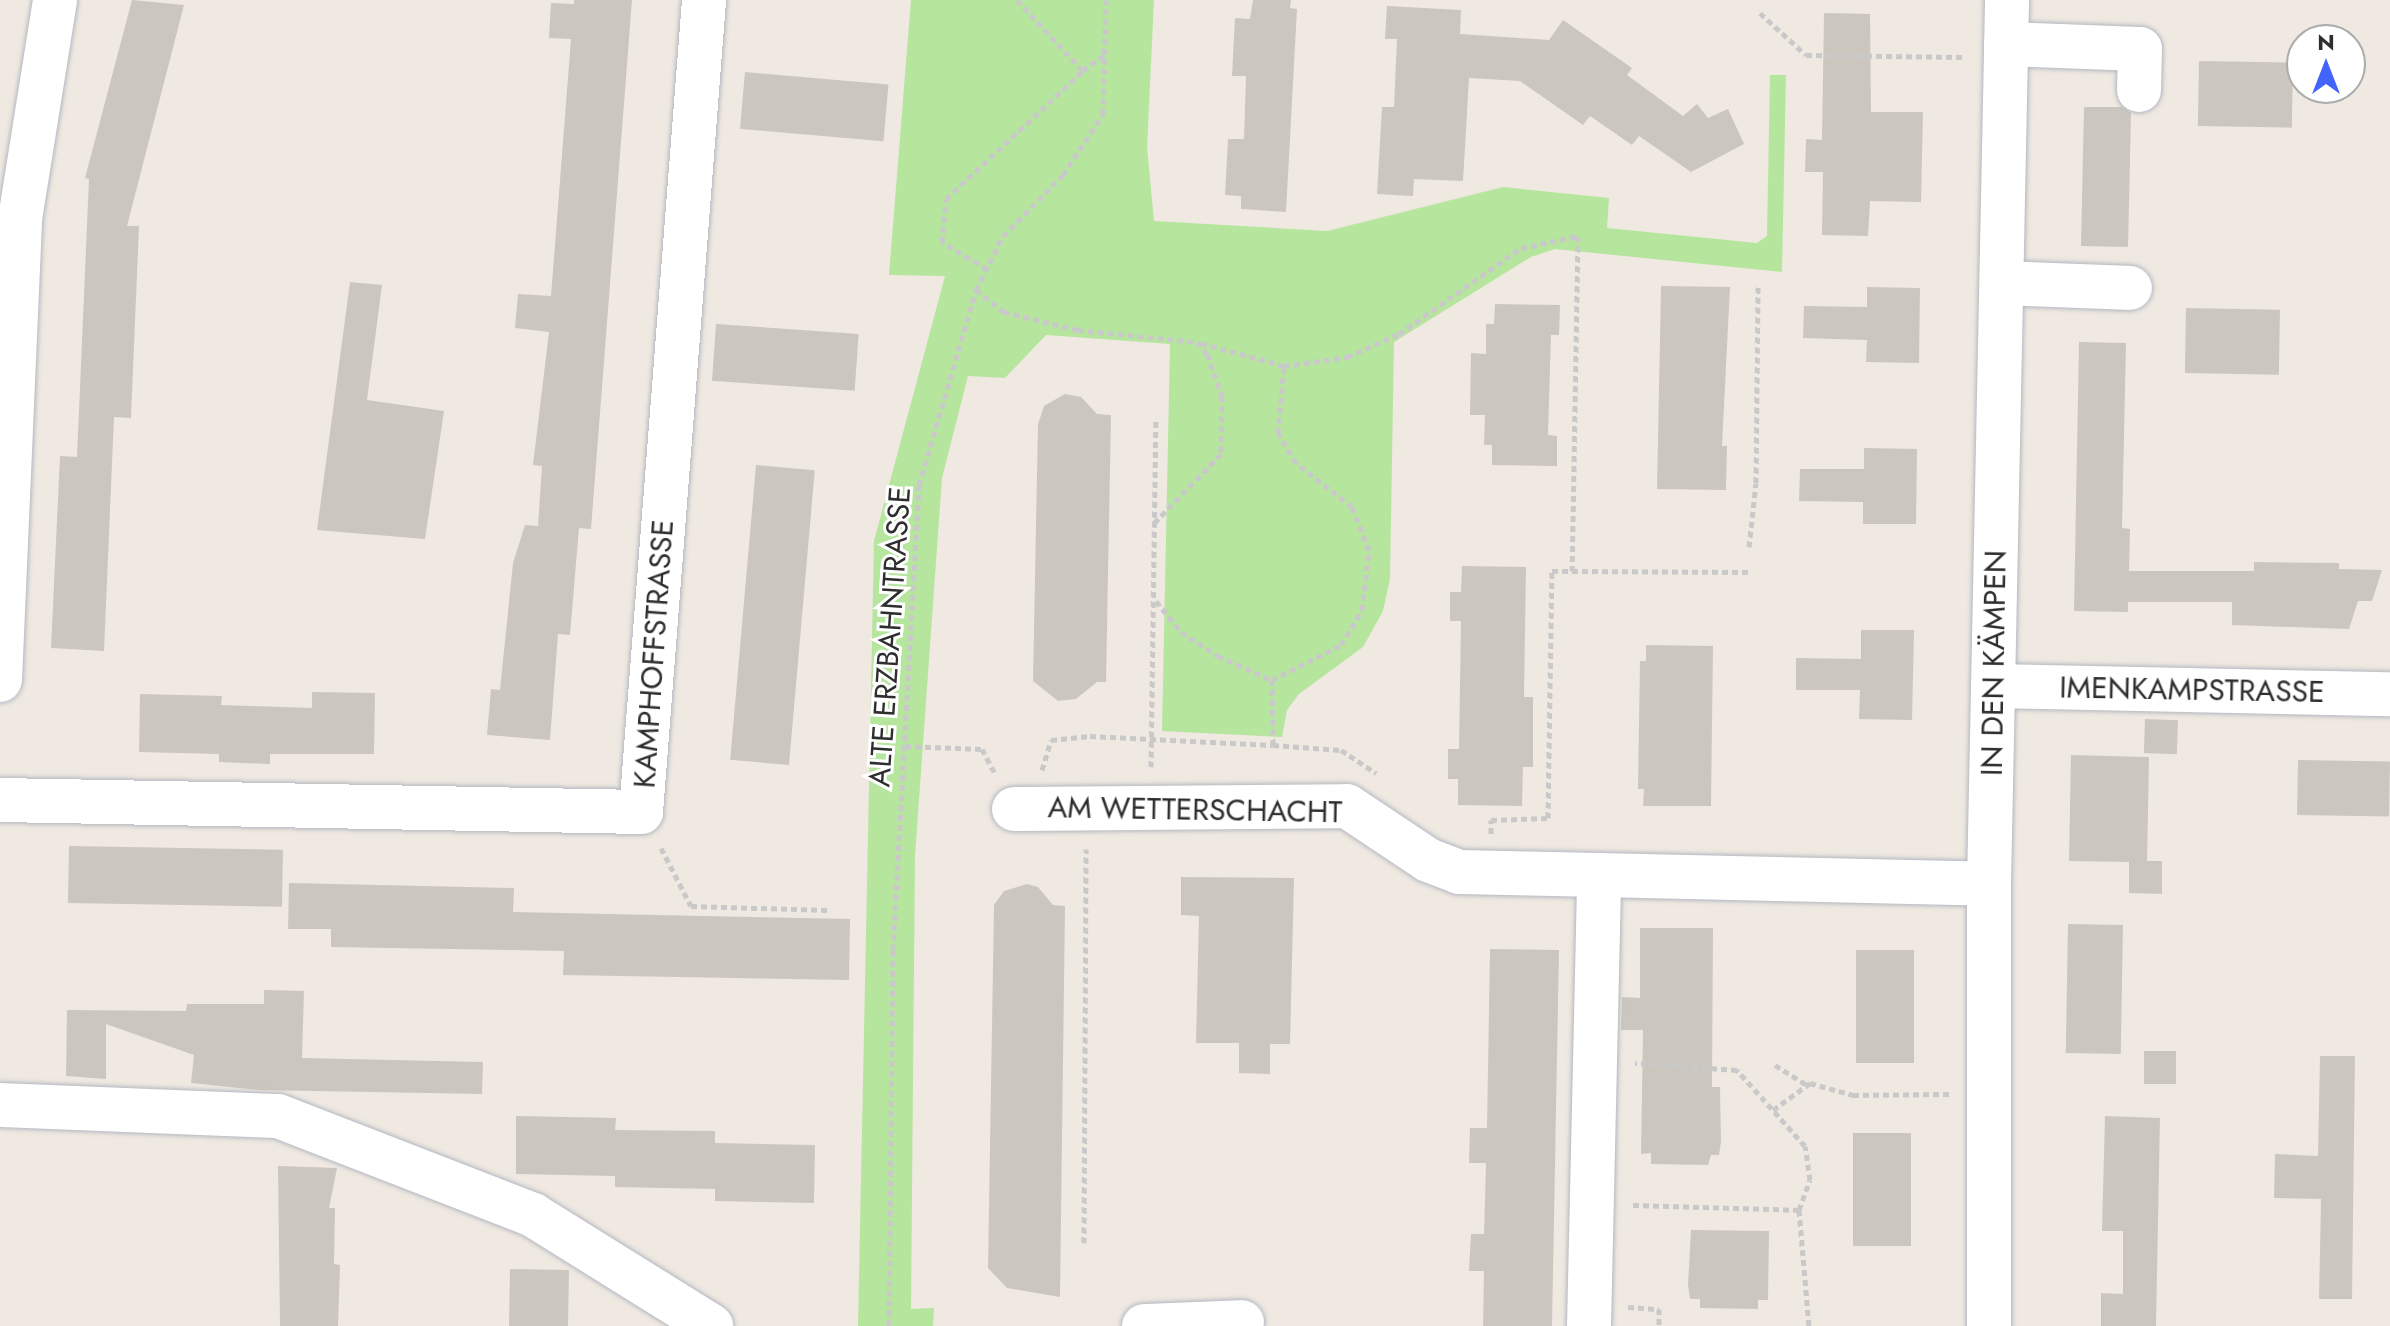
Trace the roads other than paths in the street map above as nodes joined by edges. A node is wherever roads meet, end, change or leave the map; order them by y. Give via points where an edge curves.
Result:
1 (55, 0) edge
2 (704, 0) edge
3 (2007, 0) edge
4 (2006, 50) junction
5 (2139, 90) dead end
6 (2002, 283) junction
7 (2130, 288) dead end
8 (0, 680) edge
9 (1993, 686) junction
10 (2390, 694) edge
11 (0, 800) edge
12 (1014, 809) road end
13 (1599, 875) junction
14 (1989, 884) junction
15 (0, 1105) edge
16 (1242, 1322) dead end
17 (711, 1326) edge
18 (1144, 1326) edge
19 (1589, 1326) edge
20 (1989, 1326) edge

1 - 8 street via 20,219
2 - 11 street, KAMPHOFFSTRASSE via 641,812
3 - 4 street, IN DEN KÄMPEN
4 - 5 street via 2140,49
4 - 6 street, IN DEN KÄMPEN
6 - 7 street
6 - 9 street, IN DEN KÄMPEN
9 - 10 street, IMENKAMPSTRASSE
9 - 14 street, IN DEN KÄMPEN
12 - 13 street, AM WETTERSCHACHT via 1087,804 1347,806 1428,860 1459,872
13 - 14 street, AM WETTERSCHACHT
13 - 19 street
14 - 20 street, IN DEN KÄMPEN
15 - 17 street via 278,1116 533,1215
16 - 18 street

